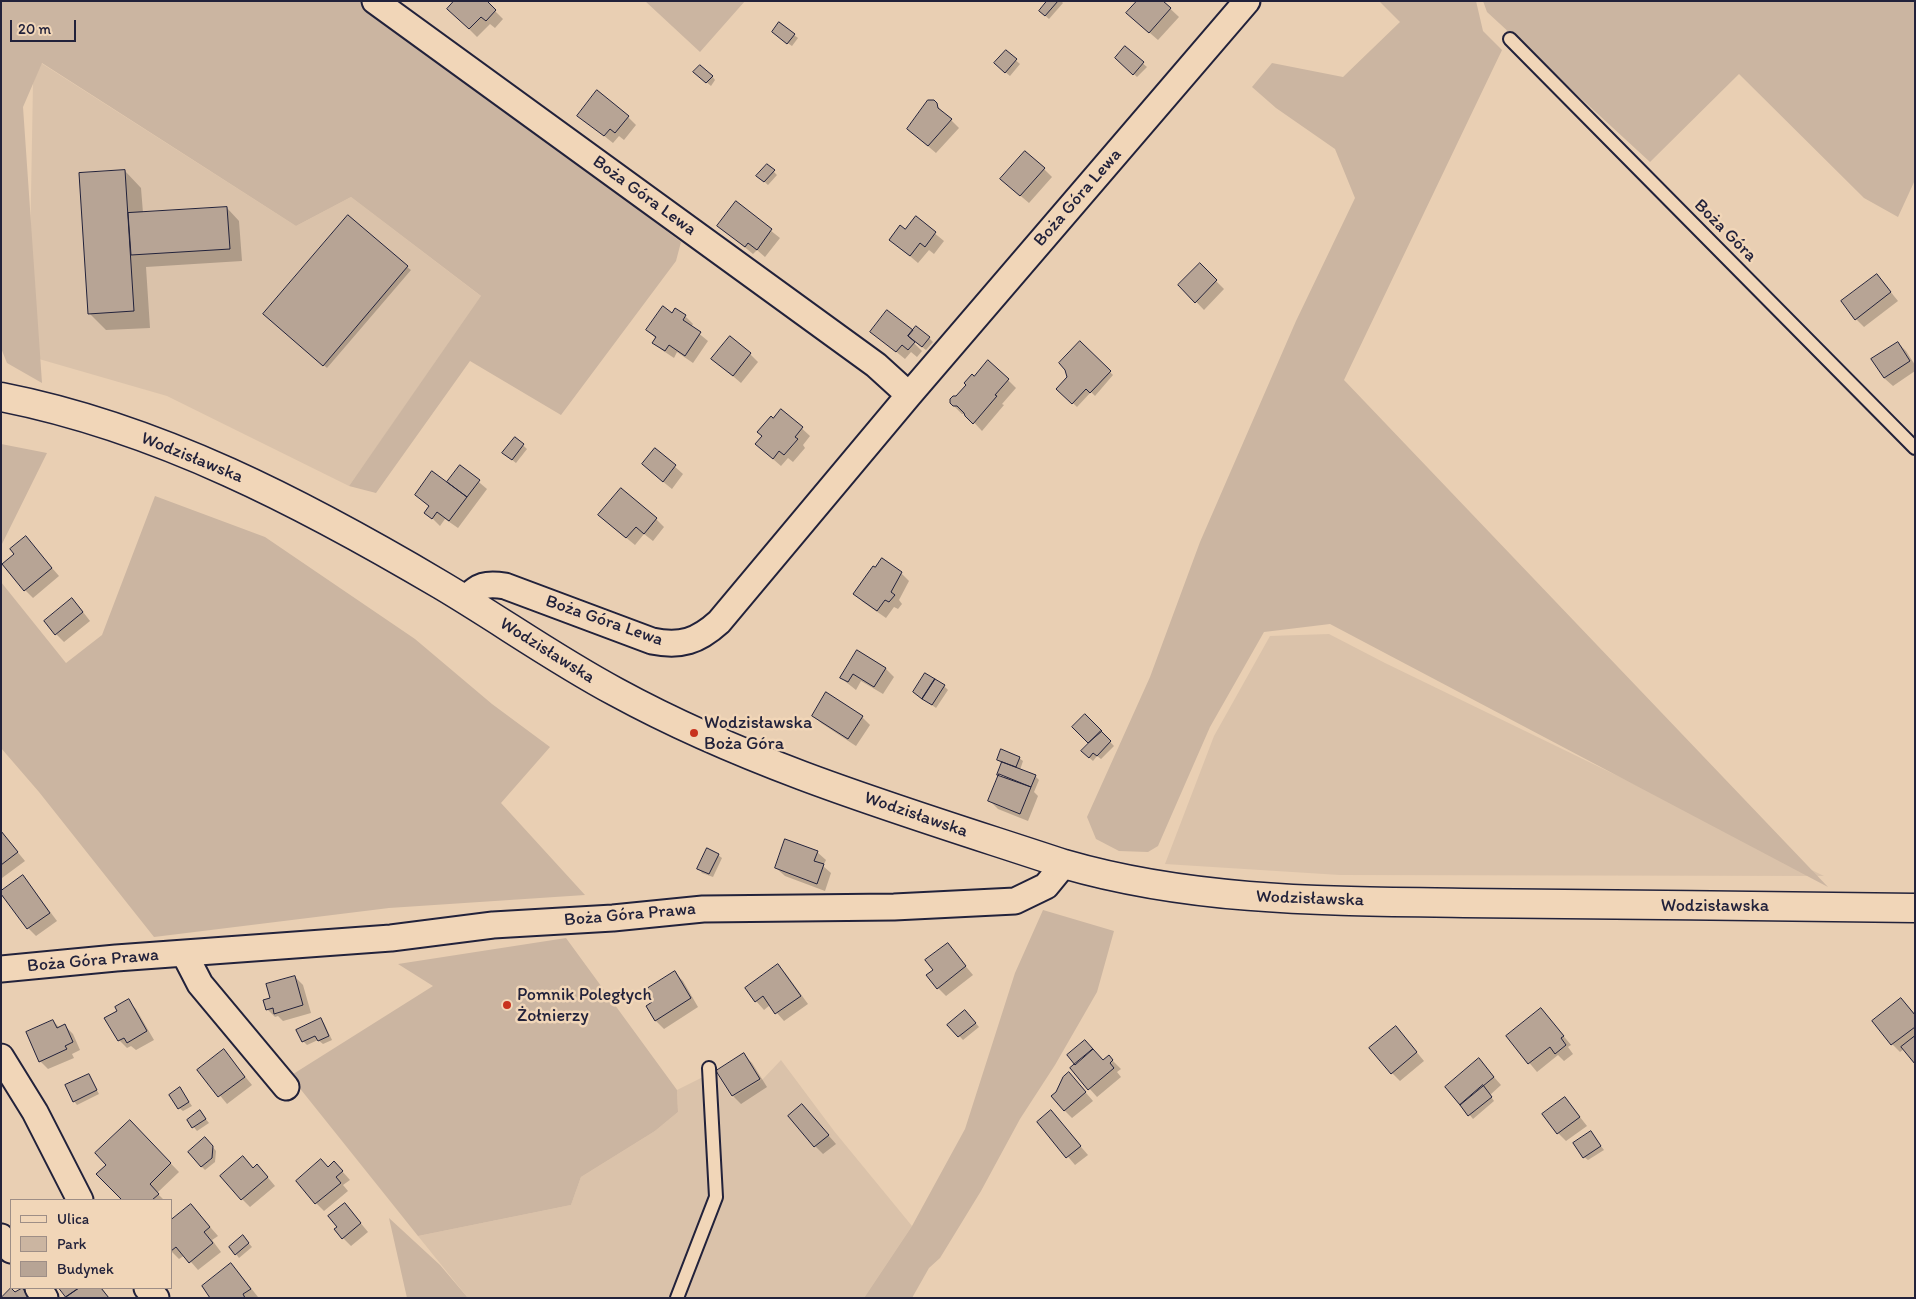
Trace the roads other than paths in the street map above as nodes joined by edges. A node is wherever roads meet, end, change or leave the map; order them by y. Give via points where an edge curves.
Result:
1 (375, 1) edge
2 (1247, 1) edge
3 (1510, 39) dead end
4 (909, 395) junction
5 (1, 397) edge
6 (1915, 448) edge
7 (465, 599) junction
8 (1064, 864) junction
9 (1915, 908) edge
10 (184, 953) junction
11 (1, 969) edge
12 (1, 1057) edge
13 (709, 1068) dead end
14 (286, 1087) dead end
15 (79, 1199) edge
16 (1, 1236) edge
17 (10, 1249) edge
18 (677, 1298) edge

1 - 4 street, Boża Góra Lewa via 876,365
2 - 4 street, Boża Góra Lewa
3 - 6 lane, Boża Góra
4 - 7 street, Boża Góra Lewa via 719,622 707,633 688,642 668,644 652,641 505,586 490,584 479,587
5 - 7 main road, Wodzisławska via 138,436 256,484
7 - 8 main road, Wodzisławska via 615,692 694,732 786,770
8 - 9 main road, Wodzisławska via 1098,874 1189,891 1260,898
8 - 10 street, Boża Góra Prawa via 1046,886 1014,901 894,907 703,909 492,925 391,938
10 - 11 street, Boża Góra Prawa
10 - 14 street, Boża Góra Prawa via 200,984
12 - 15 street via 35,1112
13 - 18 lane via 716,1197
16 - 17 street

